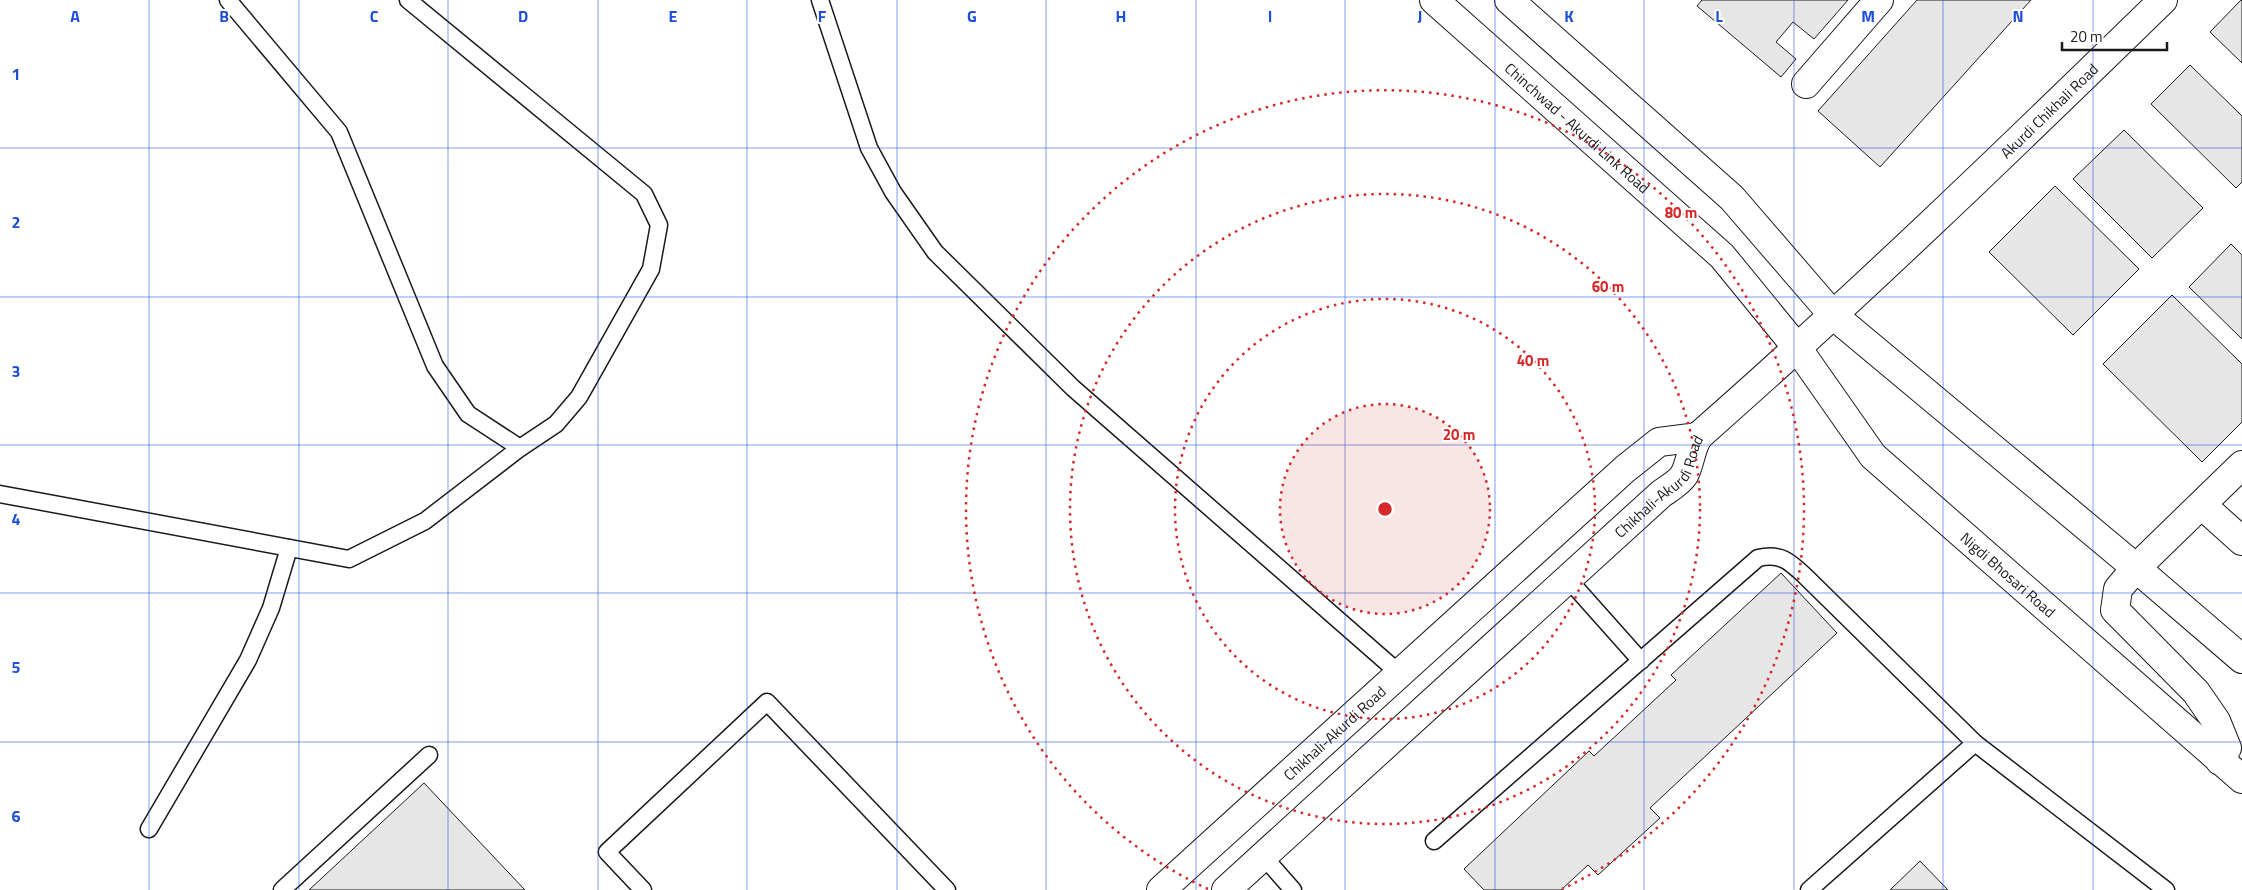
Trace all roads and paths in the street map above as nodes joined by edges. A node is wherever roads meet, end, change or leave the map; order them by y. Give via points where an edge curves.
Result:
1 (228, 0) edge
2 (408, 0) edge
3 (820, 0) edge
4 (1434, 0) edge
5 (1510, 0) edge
6 (1879, 0) edge
7 (2163, 0) edge
8 (1806, 84) dead end
9 (1833, 314) junction
10 (1798, 349) junction
11 (1698, 437) junction
12 (520, 448) junction
13 (2242, 465) edge
14 (0, 494) edge
15 (2202, 505) junction
16 (2242, 541) edge
17 (289, 548) junction
18 (2136, 568) junction
19 (1568, 579) junction
20 (2242, 659) edge
21 (1641, 661) junction
22 (1399, 673) junction
23 (1975, 743) junction
24 (429, 755) dead end
25 (2220, 761) junction
26 (2242, 779) edge
27 (149, 829) dead end
28 (1434, 841) dead end
29 (1263, 856) junction
30 (282, 890) edge
31 (643, 890) edge
32 (946, 890) edge
33 (1161, 890) edge
34 (1226, 890) edge
35 (1293, 890) edge
36 (1809, 890) edge
37 (2166, 890) edge

1 - 12 lane via 339,132 435,366 468,414
2 - 12 lane via 644,194 659,225 651,269 579,397 556,424
3 - 22 lane via 869,148 892,192 935,252 1073,388
4 - 10 main road, Chinchwad - Akurdi Link Road via 1722,256
5 - 9 main road via 1732,198
6 - 8 main road
7 - 9 main road, Akurdi Chikhali Road via 1935,222
9 - 10 main road, Akurdi Chikhali Road
9 - 18 main road
10 - 11 main road, Akurdi Chikhali Road
10 - 25 main road, Nigdi Bhosari Road via 1873,456
11 - 19 main road, Chikhali-Akurdi Road via 1683,476
11 - 22 main road, Chikhali-Akurdi Road via 1659,442
12 - 17 lane via 425,521 349,559
13 - 15 main road
14 - 17 lane
15 - 16 main road
15 - 18 main road
17 - 27 lane via 271,608 248,660
18 - 20 main road
18 - 25 main road via 2118,589 2115,610 2163,656 2201,699 2216,721 2228,748
19 - 21 lane
19 - 29 main road, Chikhali-Akurdi Road
21 - 23 lane via 1758,558 1772,555 1790,562
21 - 28 lane
22 - 33 main road, Chikhali-Akurdi Road
23 - 36 lane
23 - 37 lane
24 - 30 lane
25 - 26 main road, Nigdi Bhosari Road
29 - 34 main road, Chikhali-Akurdi Road
29 - 35 lane
31 - 32 lane via 607,852 767,702

